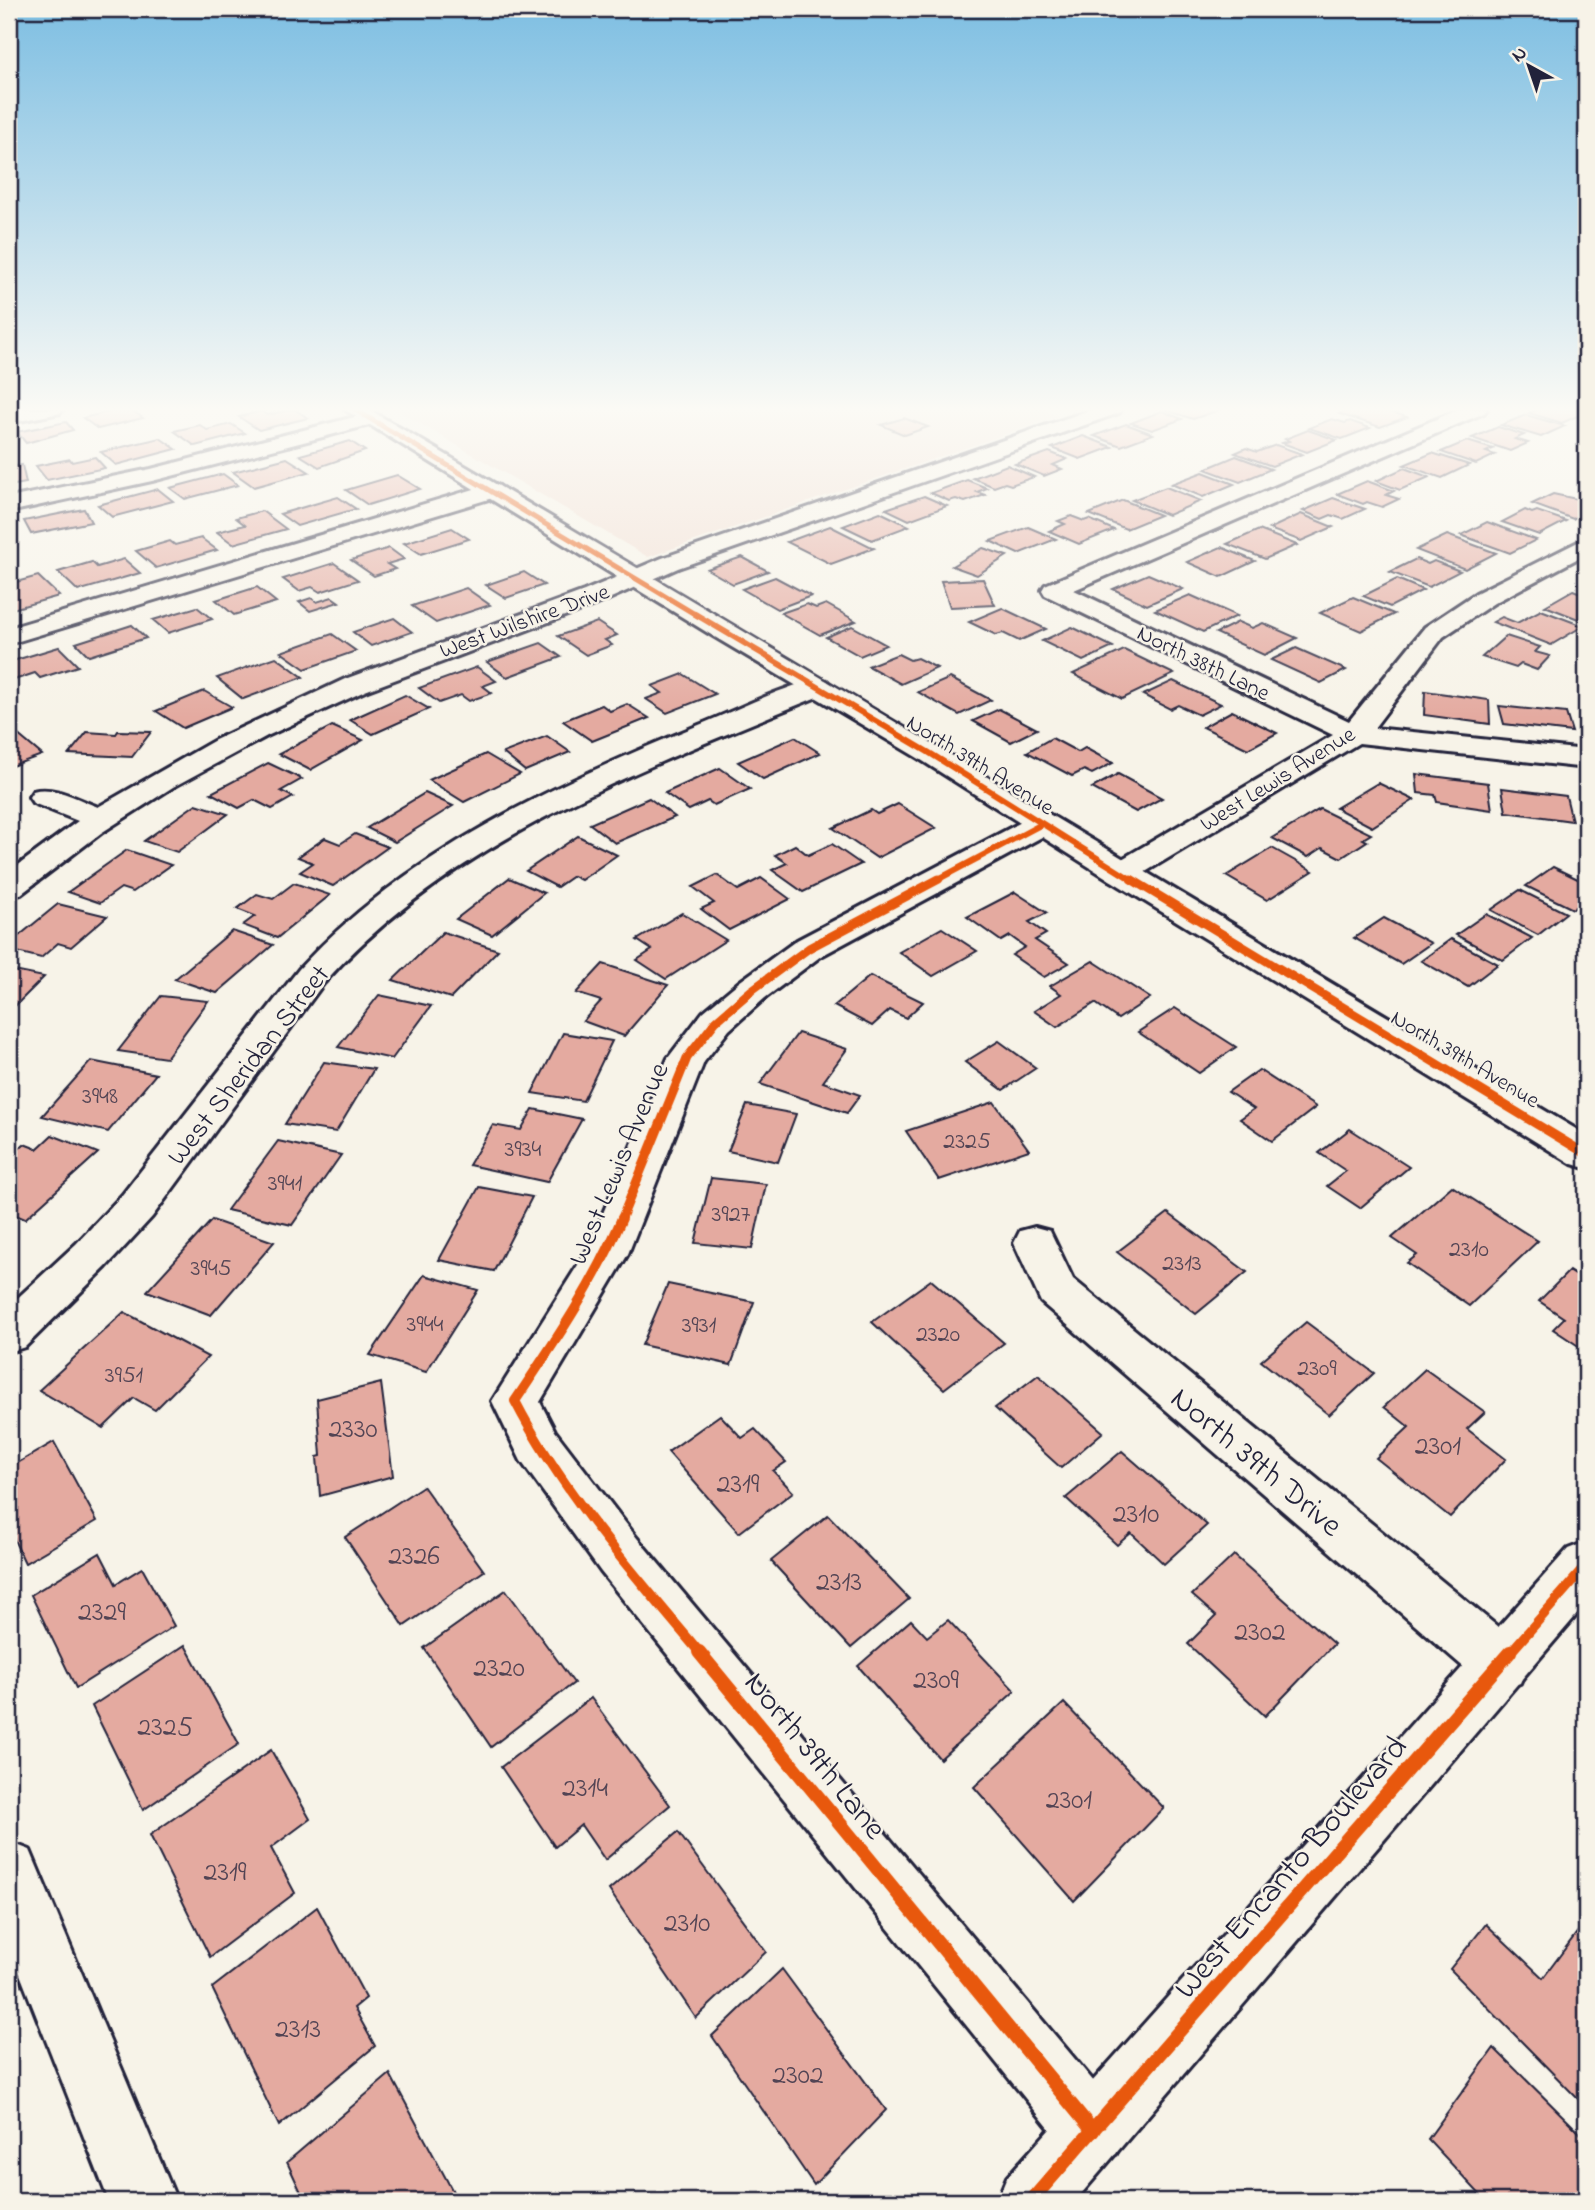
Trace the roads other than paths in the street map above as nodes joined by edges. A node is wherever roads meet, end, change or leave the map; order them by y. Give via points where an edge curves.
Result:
1 (421, 512) edge
2 (526, 512) edge
3 (817, 512) edge
4 (1236, 512) edge
5 (1586, 545) edge
6 (636, 579) junction
7 (9, 636) edge
8 (817, 687) junction
9 (1354, 734) junction
10 (1586, 760) edge
11 (44, 797) dead end
12 (101, 819) junction
13 (1042, 824) junction
14 (1121, 873) junction
15 (9, 887) edge
16 (1586, 1154) edge
17 (1035, 1242) dead end
18 (9, 1334) edge
19 (514, 1401) joint
20 (1586, 1566) edge
21 (1501, 1664) junction
22 (9, 1871) edge
23 (1093, 2131) junction
24 (143, 2201) edge
25 (1031, 2201) edge

1 - 7 street
2 - 6 street, North 39th Avenue
3 - 6 street, West Wilshire Drive
4 - 9 street, North 38th Lane via 1054,590
5 - 9 street, West Lewis Avenue via 1485,598 1434,632
6 - 8 street, North 39th Avenue
6 - 12 street, West Wilshire Drive via 352,687 233,741
8 - 13 street, North 39th Avenue
8 - 18 street, West Sheridan Street via 576,789 423,878 336,950 291,999 136,1207
9 - 10 street, North 38th Lane
9 - 14 street, West Lewis Avenue
11 - 12 street
12 - 15 street, West Wilshire Drive
13 - 14 street, North 39th Avenue
13 - 19 street, West Lewis Avenue via 809,947 716,1021 687,1058 607,1254
14 - 16 street, North 39th Avenue
17 - 21 street, North 39th Drive via 1056,1290
19 - 23 street, North 39th Lane via 537,1446 620,1555
20 - 21 street, West Encanto Boulevard
21 - 23 street, West Encanto Boulevard
22 - 24 street
23 - 25 street, West Encanto Boulevard

